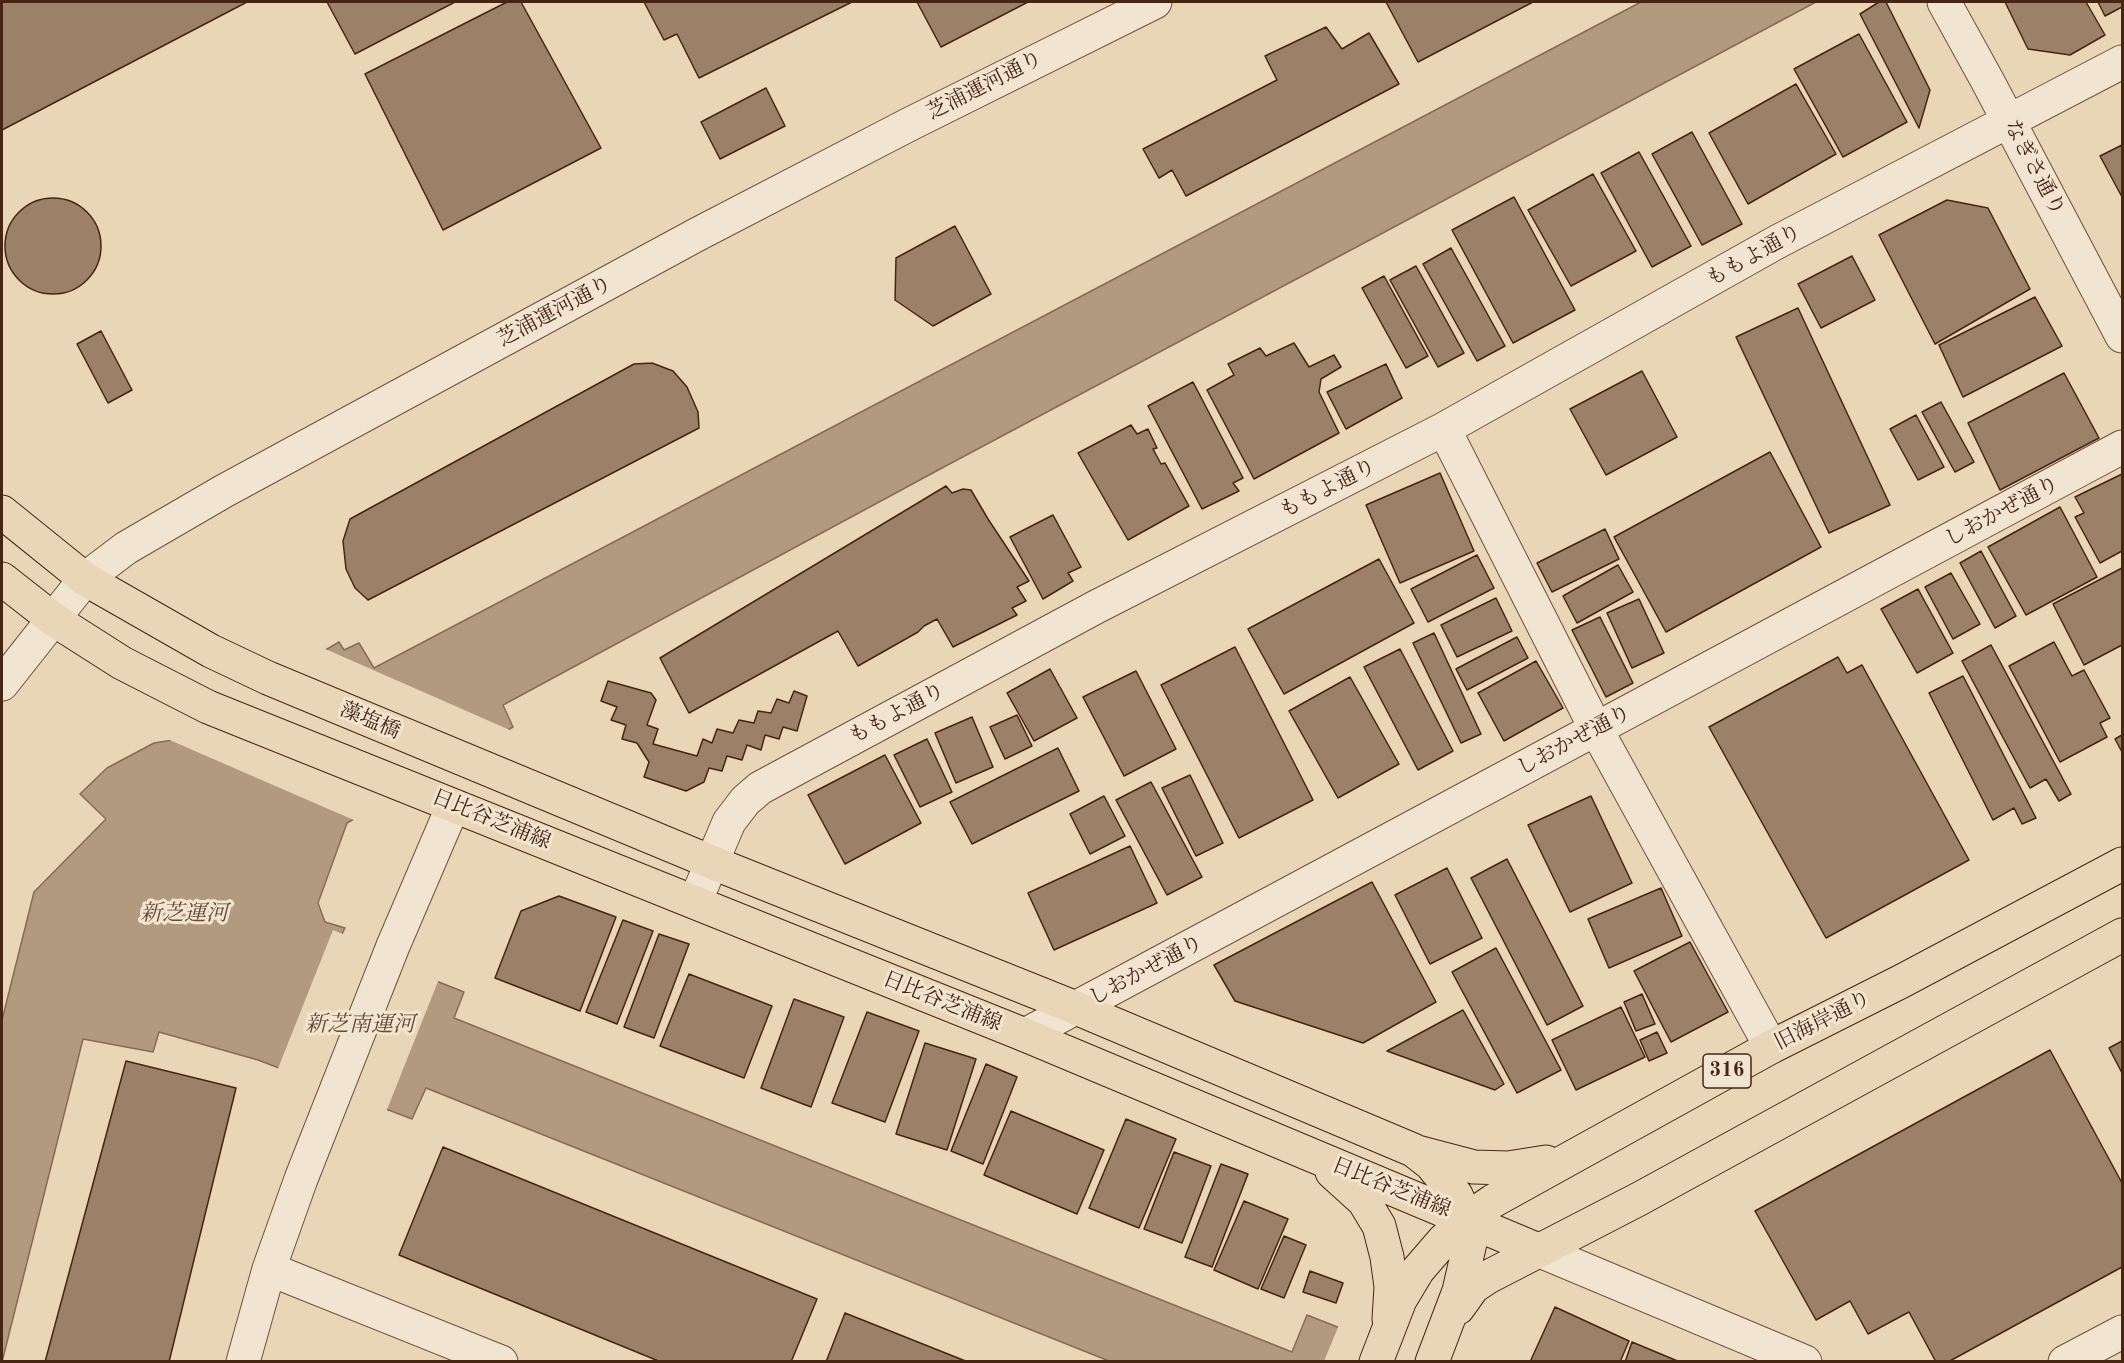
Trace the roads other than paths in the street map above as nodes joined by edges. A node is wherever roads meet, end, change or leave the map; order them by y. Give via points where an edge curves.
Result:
1 (1155, 2) edge
2 (1944, 2) edge
3 (2122, 62) edge
4 (2009, 120) junction
5 (2122, 336) edge
6 (1444, 429) junction
7 (2122, 447) edge
8 (2, 512) edge
9 (2, 579) edge
10 (85, 579) junction
11 (53, 619) junction
12 (2, 684) edge
13 (1596, 729) junction
14 (473, 765) joint
15 (453, 806) junction
16 (711, 862) junction
17 (2122, 864) edge
18 (695, 902) junction
19 (2122, 935) edge
20 (1076, 1008) junction
21 (1025, 1035) junction
22 (1771, 1047) junction
23 (1413, 1150) junction
24 (1300, 1151) junction
25 (1570, 1158) junction
26 (1467, 1219) junction
27 (1538, 1250) junction
28 (269, 1269) junction
29 (2122, 1332) edge
30 (1381, 1350) edge
31 (1433, 1360) edge
32 (243, 1362) edge
33 (501, 1362) edge
34 (1805, 1362) edge
35 (2065, 1362) edge

1 - 10 street, 芝浦運河通り via 910,124 624,274 224,491 126,548
2 - 4 street, なぎさ通り
3 - 4 street, ももよ通り
4 - 5 street, なぎさ通り
4 - 6 street, ももよ通り via 1777,242
6 - 13 street
6 - 16 street, ももよ通り via 1096,607 760,788 729,822
7 - 13 street, しおかぜ通り
8 - 10 main road
9 - 11 main road
10 - 11 street, 芝浦運河通り
10 - 14 main road, 藻塩橋 via 159,623 267,678
11 - 12 street, 芝浦運河通り
11 - 15 main road, 日比谷芝浦線 via 122,663 208,707
13 - 20 street, しおかぜ通り
13 - 22 street
14 - 16 main road, 日比谷芝浦線
15 - 18 main road, 日比谷芝浦線
15 - 28 street via 330,1103
16 - 18 street, ももよ通り
16 - 20 main road, 日比谷芝浦線
17 - 22 main road, 旧海岸通り / 316
18 - 21 main road, 日比谷芝浦線
19 - 27 main road
20 - 21 street, しおかぜ通り
20 - 23 main road, 日比谷芝浦線
21 - 24 main road, 日比谷芝浦線
22 - 25 main road, 旧海岸通り / 316
23 - 25 main road via 1474,1167 1508,1168
23 - 26 main road, 日比谷芝浦線 via 1445,1180
24 - 26 main road, 日比谷芝浦線
24 - 30 main road via 1339,1176 1364,1201 1379,1226 1391,1287 1390,1313
25 - 26 main road, 旧海岸通り / 316 via 1518,1185
26 - 27 main road, 日比谷芝浦線
26 - 30 main road, 旧海岸通り / 316 via 1418,1270 1400,1300
26 - 31 main road, 日比谷芝浦線 via 1470,1243 1465,1271
27 - 31 main road via 1473,1287 1451,1319
27 - 34 street
28 - 32 street
28 - 33 street
29 - 35 street

